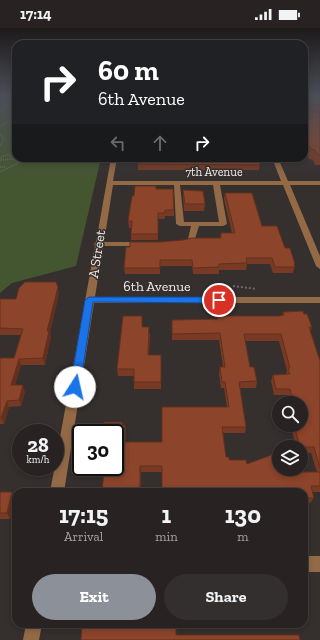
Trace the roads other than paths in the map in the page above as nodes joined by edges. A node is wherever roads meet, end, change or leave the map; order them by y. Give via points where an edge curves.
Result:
1 (113, 162) edge
2 (277, 162) edge
3 (109, 183) junction
4 (177, 183) junction
5 (216, 183) junction
6 (285, 183) junction
7 (320, 183) edge
8 (196, 224) junction
9 (175, 243) edge
10 (98, 244) junction
11 (154, 244) edge
12 (320, 266) edge
13 (89, 300) junction
14 (320, 300) edge
15 (58, 488) edge
16 (308, 564) edge
17 (320, 564) edge
18 (33, 628) edge
19 (31, 640) edge

1 - 3 street, A Street
2 - 6 street
3 - 4 street, 7th Avenue
3 - 10 street, A Street
4 - 5 street, 7th Avenue
4 - 8 street via 180,224
5 - 6 street, 7th Avenue
5 - 8 street via 223,224
6 - 7 street, 7th Avenue
6 - 12 street
8 - 9 street via 191,240
10 - 11 street
10 - 13 street, A Street
13 - 14 street, 6th Avenue
13 - 15 street, A Street
16 - 17 street
18 - 19 street

